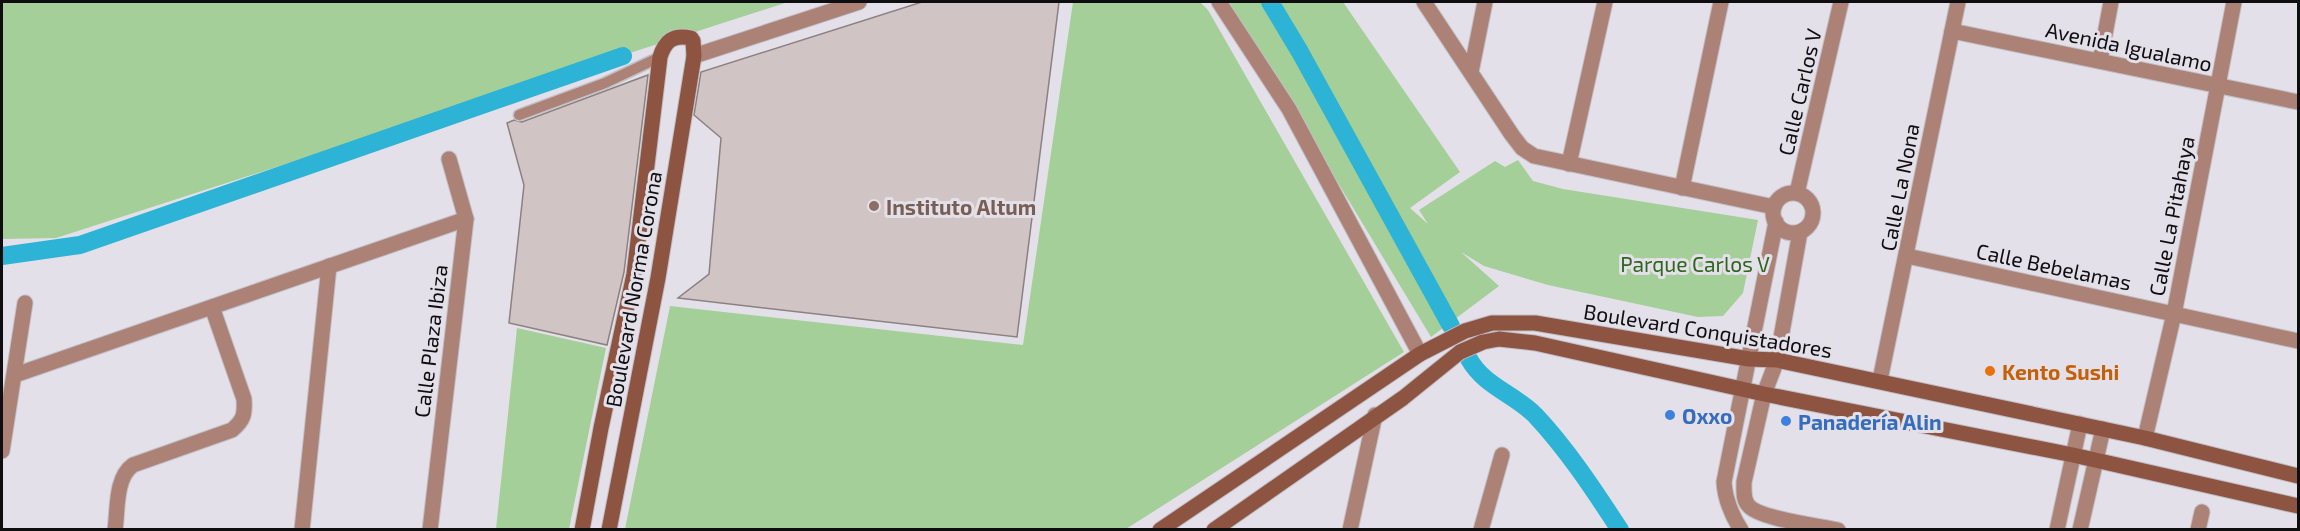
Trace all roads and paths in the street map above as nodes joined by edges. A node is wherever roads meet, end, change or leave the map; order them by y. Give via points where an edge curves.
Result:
1 (859, 2) edge
2 (1219, 2) edge
3 (1424, 2) edge
4 (1485, 2) edge
5 (1605, 2) edge
6 (1721, 2) edge
7 (1841, 2) edge
8 (1958, 2) edge
9 (2111, 2) edge
10 (2234, 2) edge
11 (1952, 31) junction
12 (694, 56) junction
13 (660, 57) junction
14 (2100, 61) junction
15 (1471, 72) junction
16 (2217, 85) junction
17 (2298, 102) edge
18 (519, 114) dead end
19 (448, 159) dead end
20 (1569, 165) junction
21 (1682, 188) junction
22 (1797, 193) junction
23 (1775, 214) junction
24 (466, 219) junction
25 (1800, 232) junction
26 (1907, 256) junction
27 (329, 266) junction
28 (634, 274) junction
29 (658, 278) junction
30 (25, 303) dead end
31 (212, 307) junction
32 (2174, 314) junction
33 (2298, 340) edge
34 (1420, 354) junction
35 (1749, 359) junction
36 (1777, 360) junction
37 (15, 375) junction
38 (1880, 380) junction
39 (1742, 389) junction
40 (1764, 394) junction
41 (1375, 415) junction
42 (2080, 424) junction
43 (2103, 429) junction
44 (2145, 438) junction
45 (2, 450) edge
46 (1502, 455) dead end
47 (2073, 455) junction
48 (2097, 460) junction
49 (2298, 476) edge
50 (1748, 505) junction
51 (2298, 506) edge
52 (2202, 512) dead end
53 (1731, 514) junction
54 (115, 530) edge
55 (302, 530) edge
56 (430, 530) edge
57 (582, 530) edge
58 (609, 530) edge
59 (1160, 530) edge
60 (1214, 530) edge
61 (1350, 530) edge
62 (1481, 530) edge
63 (1741, 530) edge
64 (1838, 530) edge
65 (2057, 530) edge
66 (2080, 530) edge
67 (2198, 530) edge

1 - 12 street
2 - 34 street via 1289,109
3 - 15 street
4 - 15 street
5 - 20 street
6 - 21 street
7 - 22 street, Calle Carlos V
8 - 11 street, Calle La Nona
9 - 14 street
10 - 16 street, Calle La Pitahaya
11 - 14 street, Avenida Igualamo
11 - 26 street, Calle La Nona
12 - 13 street via 691,38 676,36 664,46
12 - 29 street, Boulevard Norma Corona
13 - 18 lane via 606,83
13 - 28 street, Boulevard Norma Corona
14 - 16 street, Avenida Igualamo
15 - 20 street via 1522,148 1534,156
16 - 17 street, Avenida Igualamo
16 - 32 street, Calle La Pitahaya
19 - 24 street, Calle Plaza Ibiza
20 - 21 street
21 - 23 street
22 - 23 street via 1783,195
22 - 25 street via 1808,199 1813,211 1810,223
23 - 25 street via 1785,231
23 - 35 street
24 - 27 street
24 - 56 street, Calle Plaza Ibiza
25 - 36 street
26 - 32 street, Calle Bebelamas
26 - 38 street, Calle La Nona
27 - 31 street
27 - 55 street
28 - 29 street
28 - 57 street, Boulevard Norma Corona
29 - 58 street, Boulevard Norma Corona
30 - 37 street
31 - 37 street
31 - 54 street via 244,399 245,414 232,430 126,470
32 - 33 street, Calle Bebelamas
32 - 44 street, Calle La Pitahaya
34 - 35 street, Boulevard Conquistadores via 1465,330 1492,323 1535,323
34 - 59 street, Boulevard Conquistadores
35 - 36 street, Boulevard Conquistadores
35 - 39 street
36 - 38 street, Boulevard Conquistadores
36 - 40 street
37 - 45 street
38 - 42 street, Boulevard Conquistadores
39 - 40 street, Boulevard Conquistadores
39 - 41 street, Boulevard Conquistadores via 1535,343 1499,339 1460,352 1403,398
39 - 53 street via 1724,482
40 - 47 street, Boulevard Conquistadores
40 - 50 street via 1744,482
41 - 60 street, Boulevard Conquistadores
41 - 61 street
42 - 43 street, Boulevard Conquistadores
42 - 47 street
43 - 44 street, Boulevard Conquistadores
43 - 48 street
44 - 49 street, Boulevard Conquistadores
46 - 62 street
47 - 48 street, Boulevard Conquistadores
47 - 65 street
48 - 51 street, Boulevard Conquistadores
48 - 66 street
50 - 53 street
50 - 64 street via 1759,514
52 - 67 street
53 - 63 street

